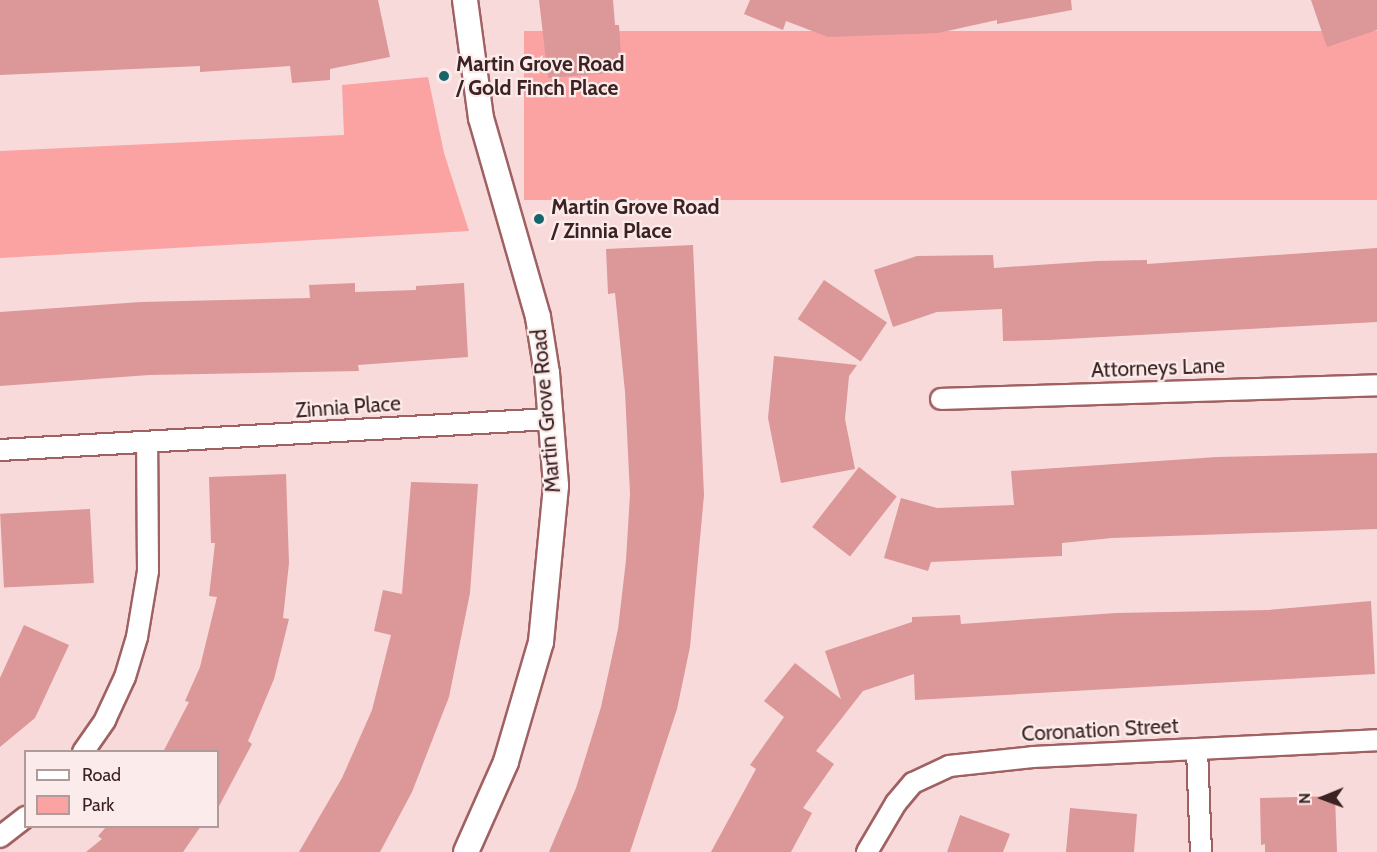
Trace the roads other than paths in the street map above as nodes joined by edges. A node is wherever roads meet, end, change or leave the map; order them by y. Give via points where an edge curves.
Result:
1 (465, 0) edge
2 (1377, 385) edge
3 (941, 399) dead end
4 (551, 419) junction
5 (147, 443) junction
6 (0, 450) edge
7 (1377, 740) edge
8 (1197, 749) junction
9 (84, 750) edge
10 (24, 819) edge
11 (0, 837) edge
12 (466, 852) edge
13 (867, 852) edge
14 (1201, 852) edge

1 - 4 street, Martin Grove Road via 481,118 538,317
2 - 3 street, Attorneys Lane
4 - 5 street, Zinnia Place
4 - 12 street, Martin Grove Road via 554,529 541,642 506,762
5 - 6 street, Zinnia Place
5 - 9 street via 148,572 137,638 105,720
7 - 8 street, Coronation Street
8 - 13 street, Coronation Street via 1033,757 949,766 913,783 896,803
8 - 14 street
10 - 11 street

